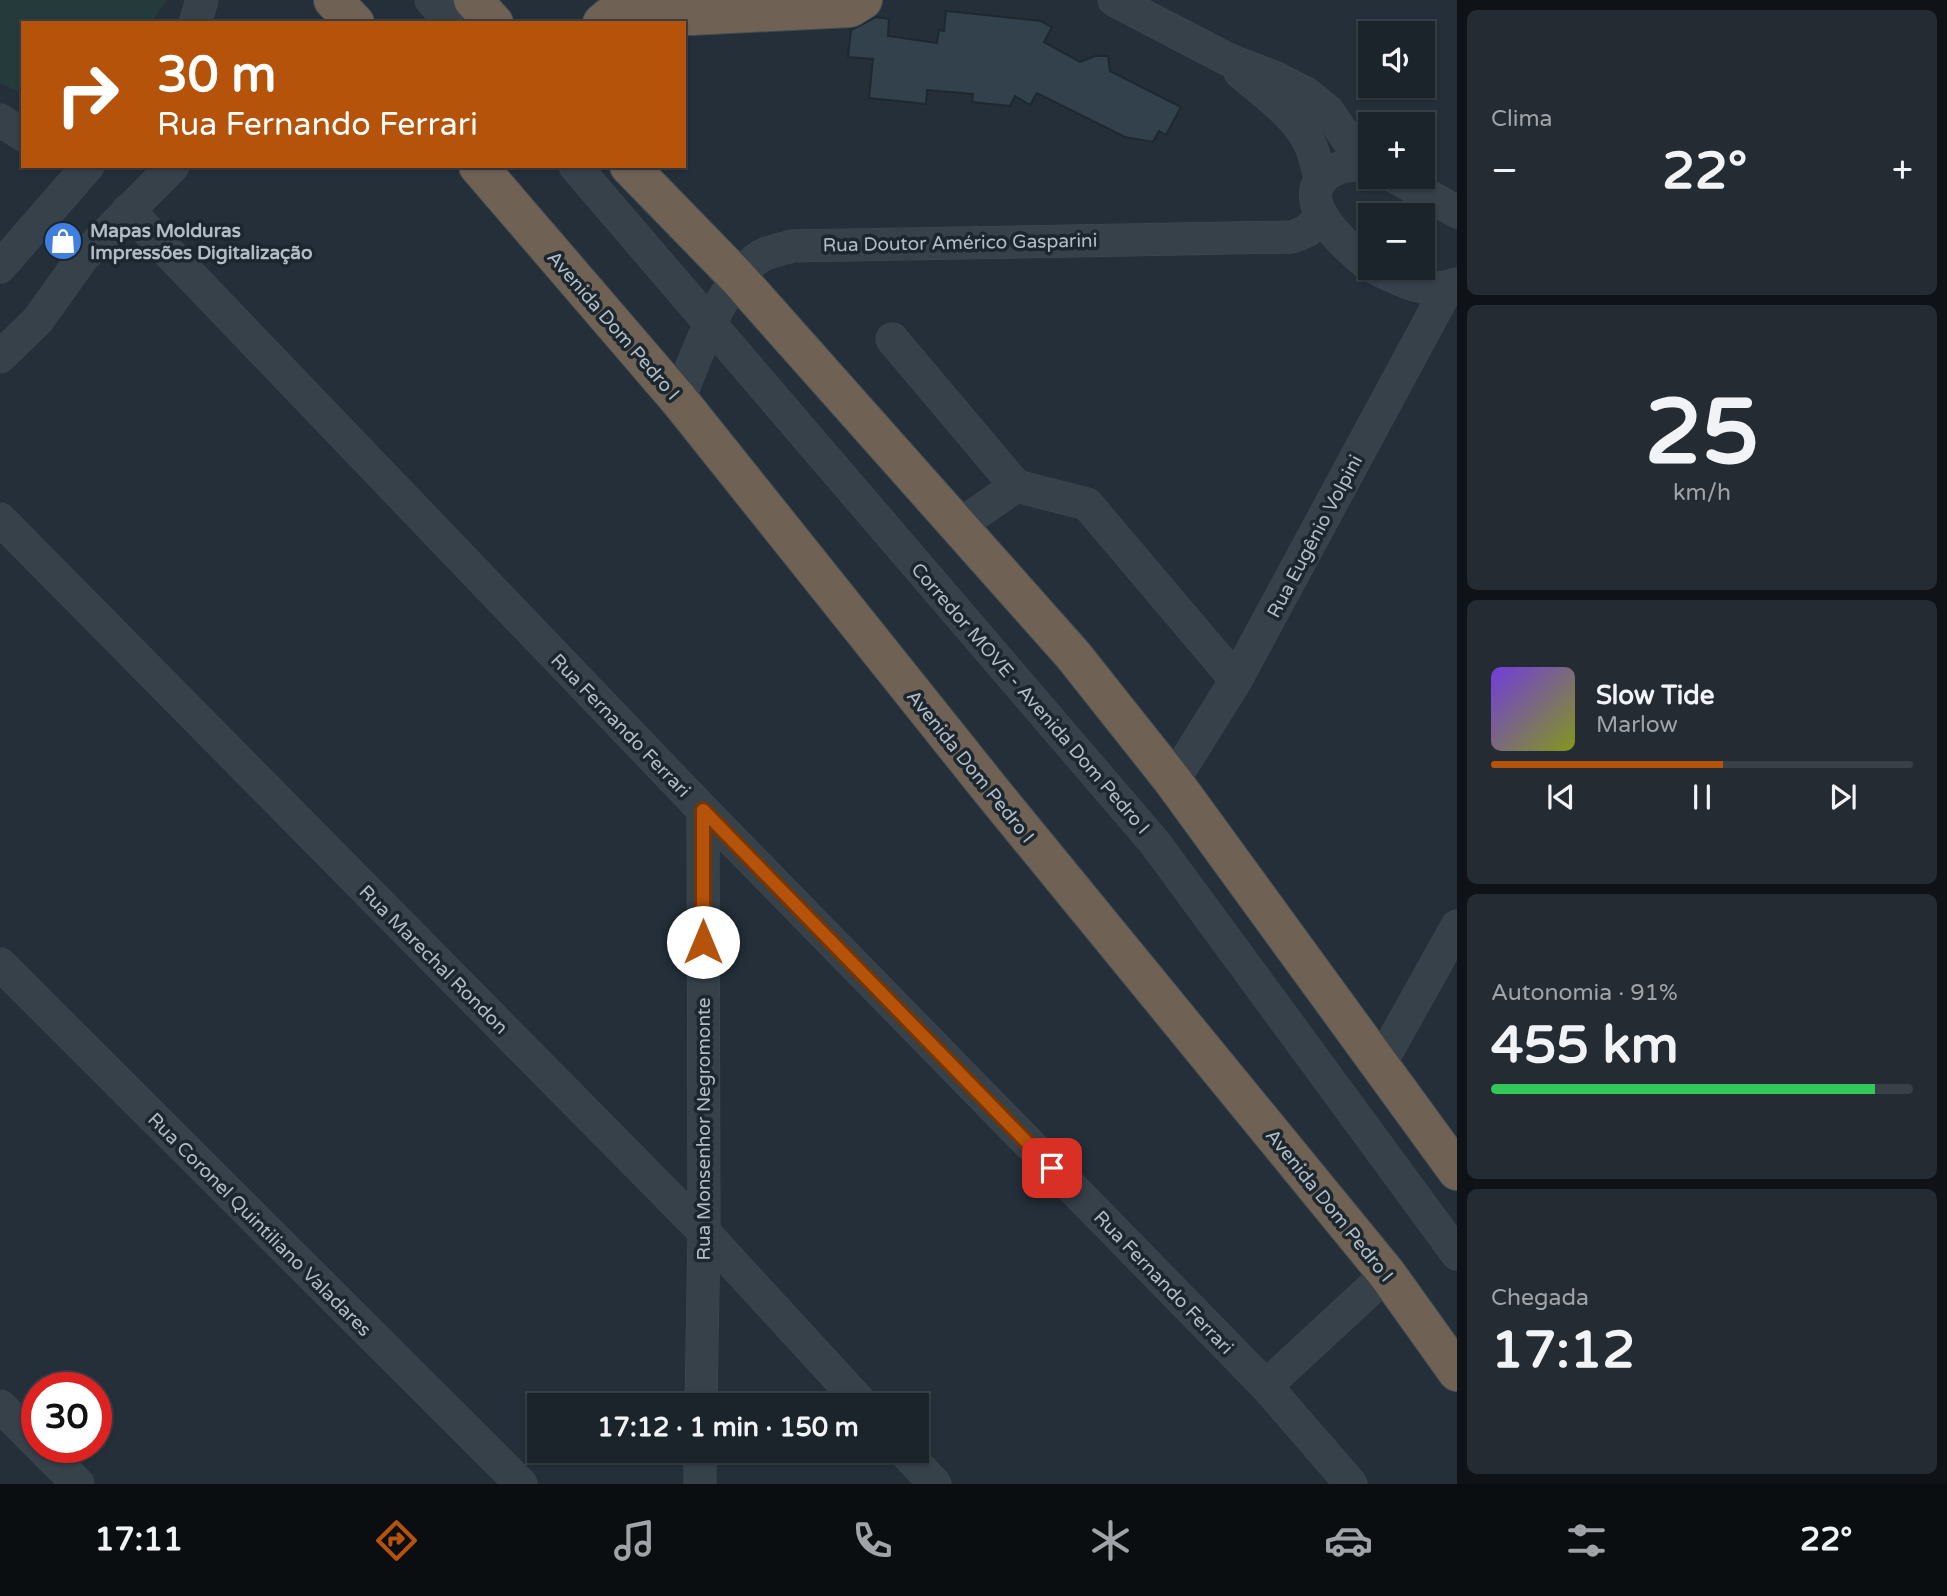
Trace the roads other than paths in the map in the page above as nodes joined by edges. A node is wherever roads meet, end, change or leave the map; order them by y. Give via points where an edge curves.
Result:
1 (202, 0) edge
2 (430, 0) edge
3 (473, 0) edge
4 (863, 0) edge
5 (1114, 0) edge
6 (196, 21) edge
7 (449, 21) edge
8 (492, 21) edge
9 (604, 21) edge
10 (1227, 59) junction
11 (0, 120) edge
12 (21, 134) edge
13 (1358, 153) edge
14 (1358, 166) edge
15 (171, 168) edge
16 (480, 168) edge
17 (577, 168) edge
18 (631, 168) edge
19 (81, 169) edge
20 (1321, 181) junction
21 (1416, 189) edge
22 (128, 210) junction
23 (1457, 212) edge
24 (1322, 216) junction
25 (1358, 254) edge
26 (0, 267) edge
27 (737, 277) junction
28 (1403, 280) edge
29 (1453, 286) edge
30 (711, 324) junction
31 (892, 339) dead end
32 (0, 357) edge
33 (679, 400) junction
34 (1016, 486) junction
35 (0, 519) edge
36 (957, 527) junction
37 (1236, 680) junction
38 (1173, 781) junction
39 (703, 810) junction
40 (1457, 926) edge
41 (0, 964) edge
42 (1379, 1066) junction
43 (1457, 1171) edge
44 (704, 1232) junction
45 (1457, 1254) edge
46 (1387, 1273) junction
47 (1457, 1372) edge
48 (1266, 1386) junction
49 (701, 1393) edge
50 (852, 1393) edge
51 (0, 1406) edge
52 (21, 1427) edge
53 (57, 1463) edge
54 (700, 1463) edge
55 (915, 1463) edge
56 (78, 1484) edge
57 (521, 1484) edge
58 (700, 1484) edge
59 (935, 1484) edge
60 (1351, 1484) edge

1 - 6 street
2 - 7 street
3 - 8 highway
4 - 9 highway via 850,8 691,16 637,12
5 - 10 street
10 - 13 street via 1307,94 1328,111
10 - 20 street via 1297,127 1311,147
11 - 12 street
14 - 20 street via 1332,171
15 - 22 street
16 - 33 highway, Avenida Dom Pedro I
17 - 30 street, Corredor MOVE - Avenida Dom Pedro I
18 - 27 highway
19 - 26 street
20 - 24 street via 1316,197
21 - 23 street
22 - 32 street via 83,257 38,320
22 - 39 street, Rua Fernando Ferrari
24 - 25 street via 1331,232
24 - 27 street, Rua Doutor Américo Gasparini via 1307,231 1292,237 792,246 762,256
27 - 30 street, Rua Doutor Américo Gasparini
27 - 36 highway
28 - 29 street via 1429,289
29 - 37 street, Rua Eugênio Volpini
30 - 33 street, Rua Doutor Américo Gasparini
30 - 45 street, Corredor MOVE - Avenida Dom Pedro I via 1155,843
31 - 34 street
33 - 46 highway, Avenida Dom Pedro I via 994,794
34 - 36 street
34 - 37 street via 1087,504
35 - 44 street, Rua Marechal Rondon
36 - 38 highway via 1073,655
37 - 38 street, Rua Eugênio Volpini
38 - 42 highway
39 - 44 street, Rua Monsenhor Negromonte
39 - 48 street, Rua Fernando Ferrari
40 - 42 street
41 - 57 street, Rua Coronel Quintiliano Valadares
42 - 43 highway
44 - 49 street, Rua Monsenhor Negromonte
44 - 50 street, Rua Marechal Rondon
46 - 47 highway, Avenida Dom Pedro I
46 - 48 street
48 - 60 street, Rua Fernando Ferrari
51 - 52 street
53 - 56 street
54 - 58 street
55 - 59 street

